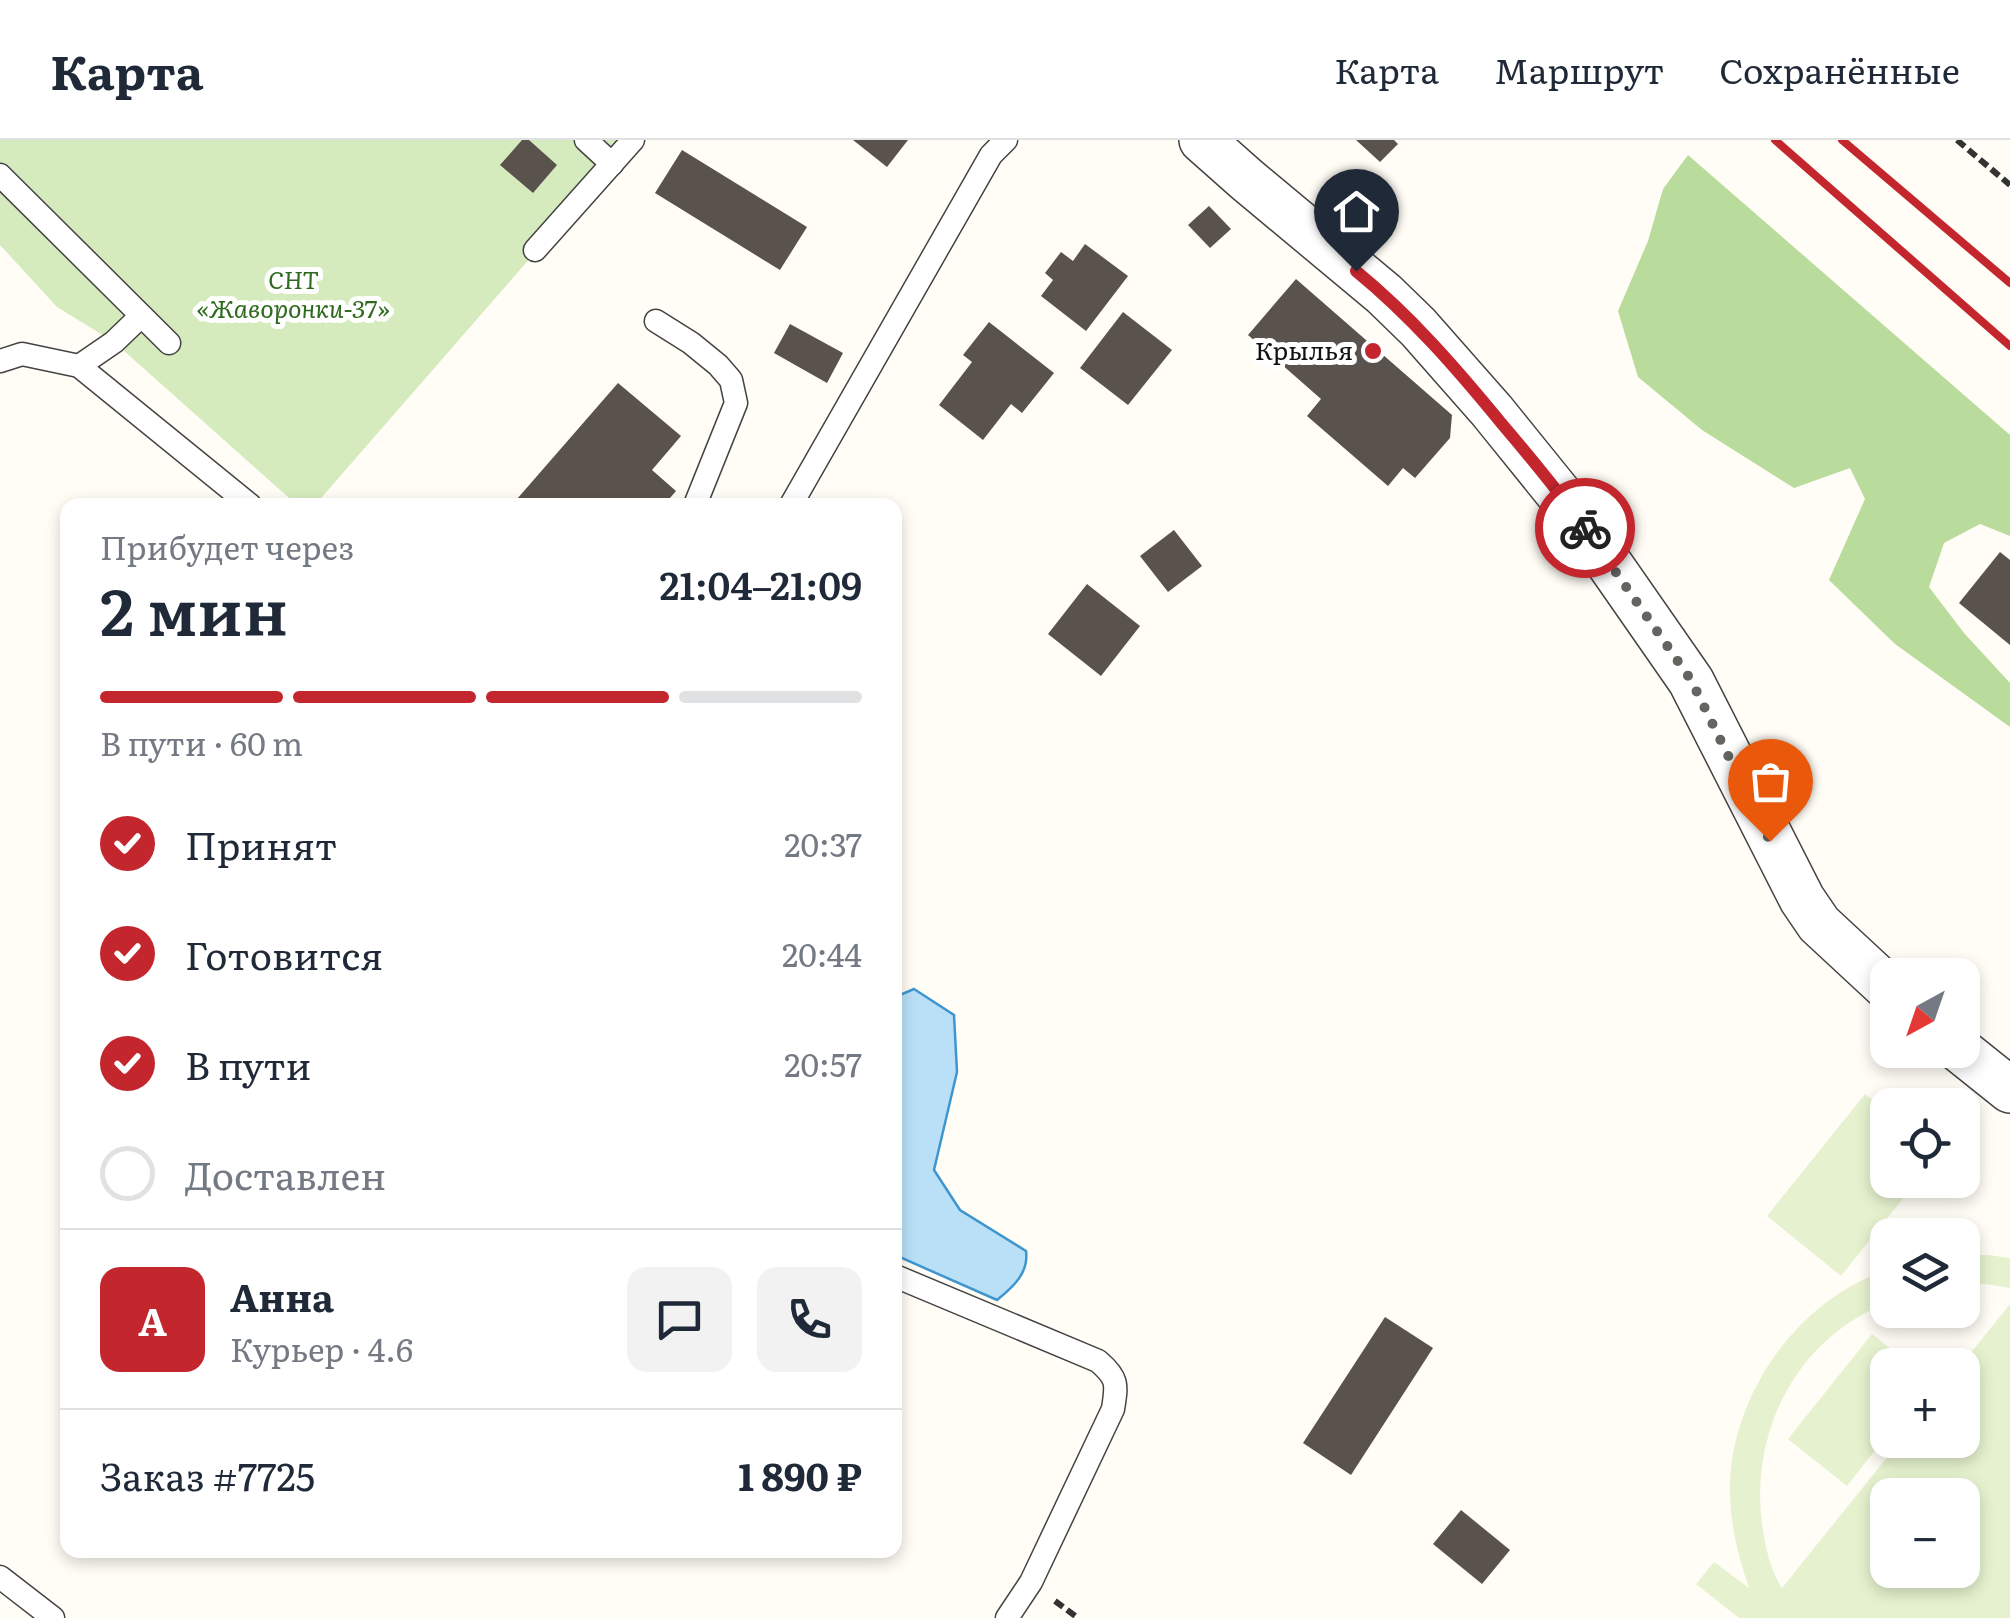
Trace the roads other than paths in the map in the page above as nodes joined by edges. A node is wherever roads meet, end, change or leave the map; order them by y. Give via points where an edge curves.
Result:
1 (586, 140) edge
2 (633, 140) edge
3 (1006, 140) edge
4 (1202, 140) edge
5 (612, 164) junction
6 (0, 175) edge
7 (536, 250) dead end
8 (141, 316) junction
9 (656, 321) dead end
10 (169, 343) dead end
11 (0, 361) edge
12 (79, 366) junction
13 (241, 498) edge
14 (698, 498) edge
15 (796, 498) edge
16 (1870, 971) edge
17 (1980, 1066) edge
18 (2010, 1090) edge
19 (902, 1279) edge
20 (0, 1577) edge
21 (52, 1618) edge
22 (1007, 1618) edge

1 - 5 lane
2 - 5 lane
3 - 15 lane via 991,155
4 - 16 street via 1418,326 1530,457 1691,680 1802,899
5 - 7 lane
6 - 8 lane
8 - 10 lane
8 - 12 lane
9 - 14 lane via 731,380 736,402
11 - 12 lane via 22,354
12 - 13 lane
17 - 18 street
19 - 22 lane via 1098,1360 1117,1384 1113,1409 1031,1582
20 - 21 lane

